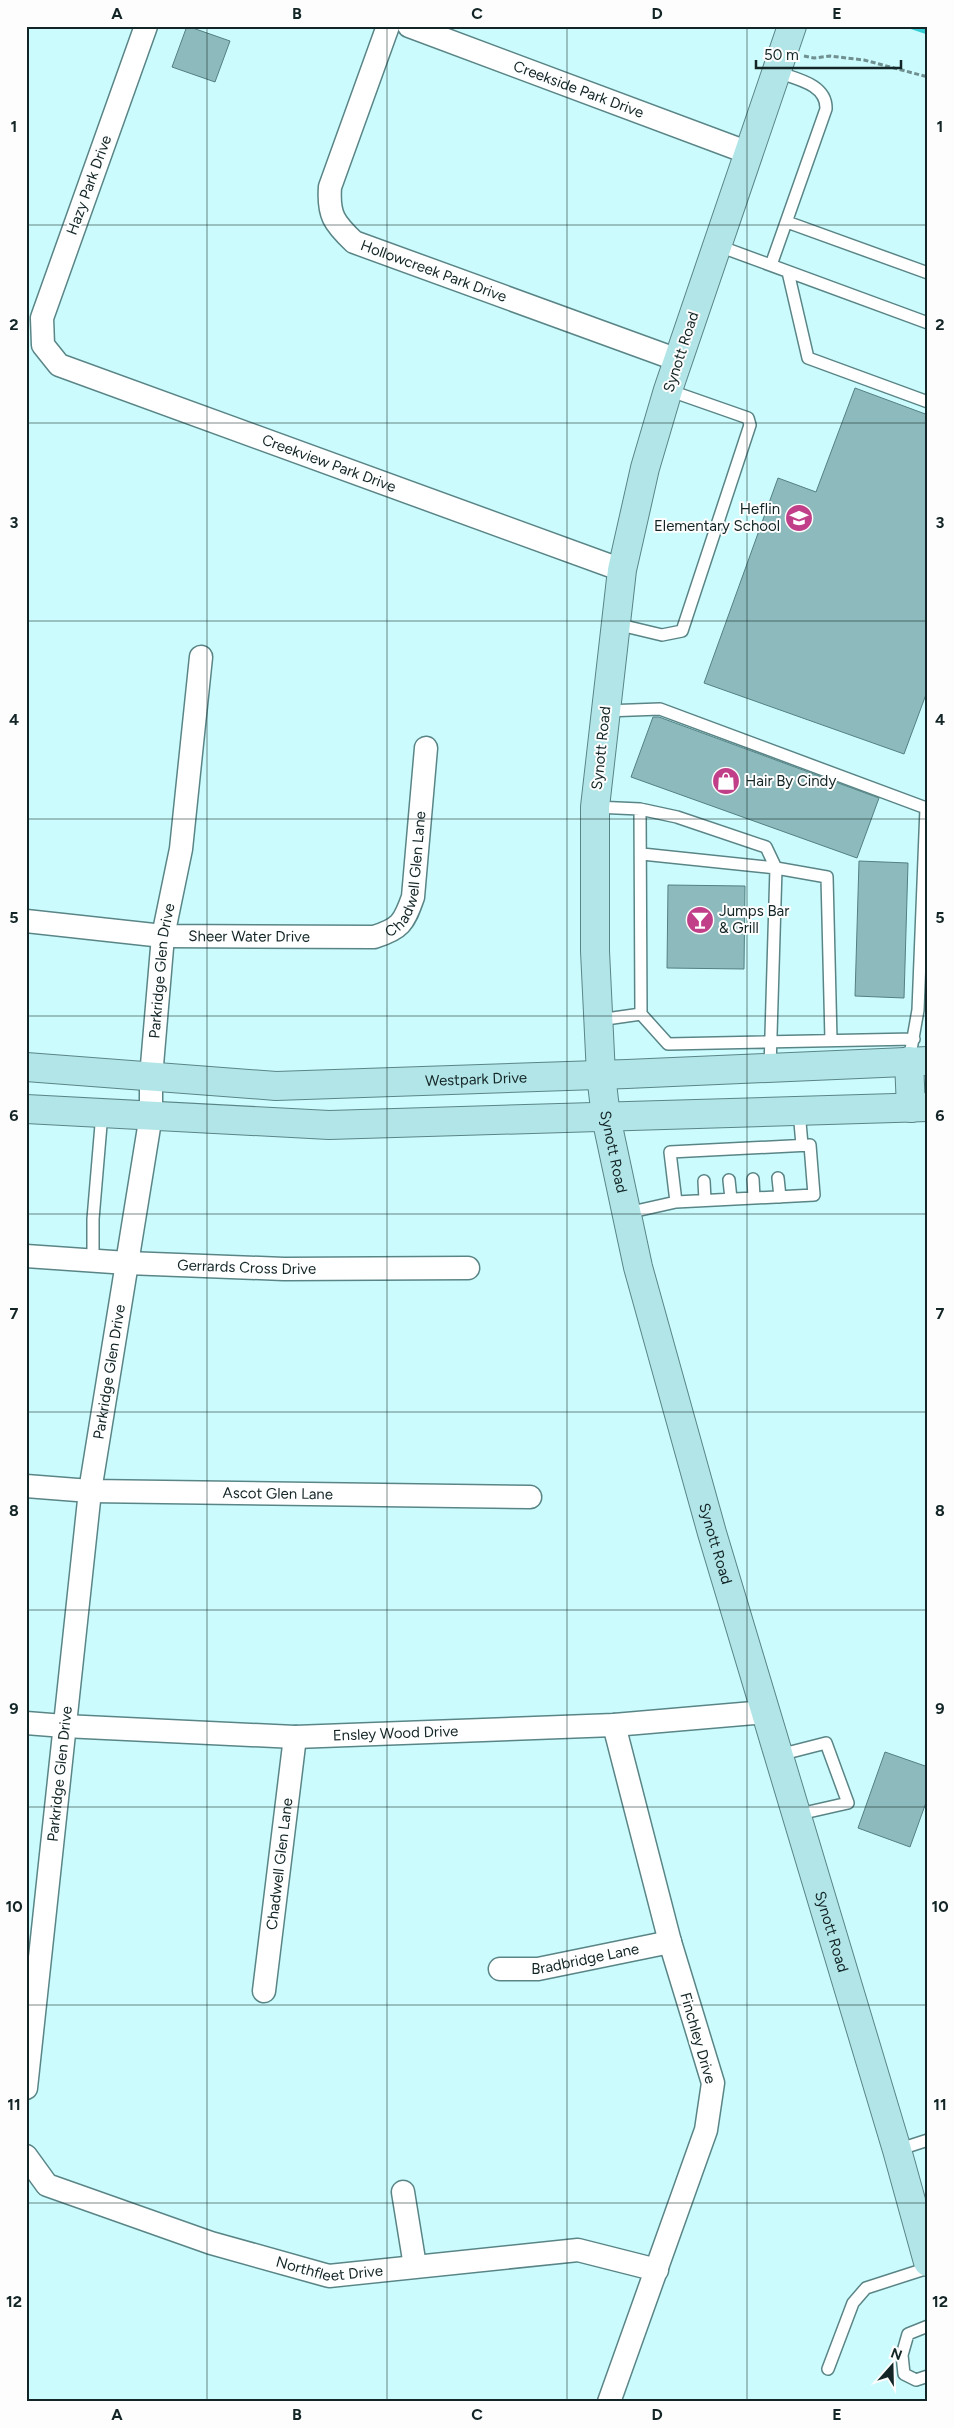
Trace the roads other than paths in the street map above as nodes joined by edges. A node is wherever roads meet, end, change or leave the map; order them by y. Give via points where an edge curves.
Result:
1 (146, 26) edge
2 (388, 26) edge
3 (409, 26) edge
4 (785, 47) edge
5 (749, 153) junction
6 (787, 222) junction
7 (716, 245) junction
8 (771, 265) junction
9 (788, 272) junction
10 (928, 273) edge
11 (928, 323) edge
12 (43, 345) joint
13 (678, 360) junction
14 (668, 390) junction
15 (928, 402) edge
16 (622, 570) junction
17 (616, 624) junction
18 (201, 657) dead end
19 (605, 711) junction
20 (426, 748) dead end
21 (595, 807) junction
22 (640, 810) junction
23 (642, 854) junction
24 (776, 868) junction
25 (26, 922) edge
26 (164, 936) junction
27 (323, 936) joint
28 (641, 1014) junction
29 (599, 1020) junction
30 (831, 1040) junction
31 (917, 1054) edge
32 (770, 1055) junction
33 (26, 1067) edge
34 (601, 1075) junction
35 (151, 1077) junction
36 (919, 1108) edge
37 (26, 1109) edge
38 (799, 1111) junction
39 (102, 1113) junction
40 (151, 1115) junction
41 (606, 1117) junction
42 (802, 1145) junction
43 (778, 1178) dead end
44 (753, 1179) dead end
45 (704, 1180) dead end
46 (729, 1180) dead end
47 (780, 1197) junction
48 (754, 1198) junction
49 (730, 1199) junction
50 (705, 1200) junction
51 (676, 1202) junction
52 (627, 1213) junction
53 (26, 1256) edge
54 (93, 1260) junction
55 (127, 1263) junction
56 (468, 1268) dead end
57 (26, 1486) edge
58 (90, 1491) junction
59 (530, 1497) dead end
60 (765, 1712) junction
61 (26, 1723) edge
62 (614, 1725) junction
63 (64, 1726) junction
64 (295, 1737) junction
65 (779, 1755) junction
66 (795, 1815) junction
67 (670, 1942) junction
68 (500, 1968) dead end
69 (264, 1991) dead end
70 (26, 2088) edge
71 (928, 2140) edge
72 (897, 2150) junction
73 (26, 2156) edge
74 (403, 2192) dead end
75 (928, 2262) edge
76 (415, 2266) junction
77 (928, 2268) edge
78 (657, 2270) junction
79 (928, 2326) edge
80 (828, 2369) dead end
81 (928, 2376) edge
82 (609, 2402) edge

1 - 12 street, Hazy Park Drive via 42,318
2 - 13 street, Hollowcreek Park Drive via 330,187 329,204 335,224 354,242
3 - 5 street, Creekside Park Drive
4 - 5 street, Synott Road
4 - 6 lane via 808,83 826,99 826,109
5 - 7 street, Synott Road
6 - 8 lane
6 - 10 lane
7 - 8 lane
7 - 13 street, Synott Road
8 - 9 lane
9 - 11 lane
9 - 15 lane via 808,358
12 - 16 street, Creekview Park Drive via 59,365
13 - 14 street, Synott Road
14 - 16 street, Synott Road via 645,468
14 - 17 lane via 748,418 750,425 682,631 662,635
16 - 17 street, Synott Road
17 - 19 street, Synott Road
18 - 26 street, Parkridge Glen Drive via 181,849
19 - 21 street, Synott Road
19 - 31 lane via 660,709 926,808
20 - 27 street, Chadwell Glen Lane via 413,897 407,914 393,931 374,937
21 - 22 lane
21 - 29 street, Synott Road via 595,951
22 - 23 lane
22 - 24 lane via 677,817 766,847
23 - 24 lane
23 - 28 lane
24 - 30 lane via 826,877
24 - 32 lane
25 - 26 street, Sheer Water Drive
26 - 27 street, Sheer Water Drive
26 - 35 street, Parkridge Glen Drive
28 - 29 lane
28 - 32 lane via 668,1044
29 - 34 street, Synott Road
30 - 31 lane
30 - 32 lane
31 - 32 street, Westpark Drive
31 - 36 street
32 - 34 street, Westpark Drive
33 - 35 street, Westpark Drive
34 - 35 street, Westpark Drive via 276,1086
34 - 41 street, Synott Road
35 - 40 street, Parkridge Glen Drive
36 - 38 street
37 - 39 street
38 - 41 street
38 - 42 lane
39 - 40 street
39 - 54 lane via 93,1219
40 - 41 street via 329,1126
40 - 55 street, Parkridge Glen Drive
41 - 52 street, Synott Road
42 - 47 lane via 810,1145 814,1195
42 - 51 lane via 752,1154 670,1152
43 - 47 lane
44 - 48 lane
45 - 50 lane
46 - 49 lane
47 - 48 lane
48 - 49 lane
49 - 50 lane
50 - 51 lane
51 - 52 lane
52 - 60 street, Synott Road via 646,1296
53 - 54 street, Gerrards Cross Drive
54 - 55 street, Gerrards Cross Drive
55 - 56 street, Gerrards Cross Drive via 284,1269
55 - 58 street, Parkridge Glen Drive
57 - 58 street, Ascot Glen Lane
58 - 59 street, Ascot Glen Lane
58 - 63 street, Parkridge Glen Drive
60 - 62 street, Ensley Wood Drive
60 - 65 street, Synott Road
61 - 63 street, Ensley Wood Drive
62 - 64 street, Ensley Wood Drive
62 - 67 street, Finchley Drive
63 - 64 street, Ensley Wood Drive
63 - 70 street, Parkridge Glen Drive
64 - 69 street, Chadwell Glen Lane
65 - 66 street, Synott Road
65 - 66 lane via 826,1743 848,1803
66 - 72 street, Synott Road
67 - 68 street, Bradbridge Lane via 538,1969
67 - 78 street, Finchley Drive via 713,2083 706,2130
71 - 72 lane
72 - 75 street, Synott Road
73 - 76 street, Northfleet Drive via 47,2185 211,2243 329,2276
74 - 76 street
76 - 78 street, Northfleet Drive via 578,2250
77 - 80 lane via 866,2288 853,2303
78 - 82 street, Finchley Drive
79 - 81 lane via 908,2334 902,2355 904,2374 916,2380

